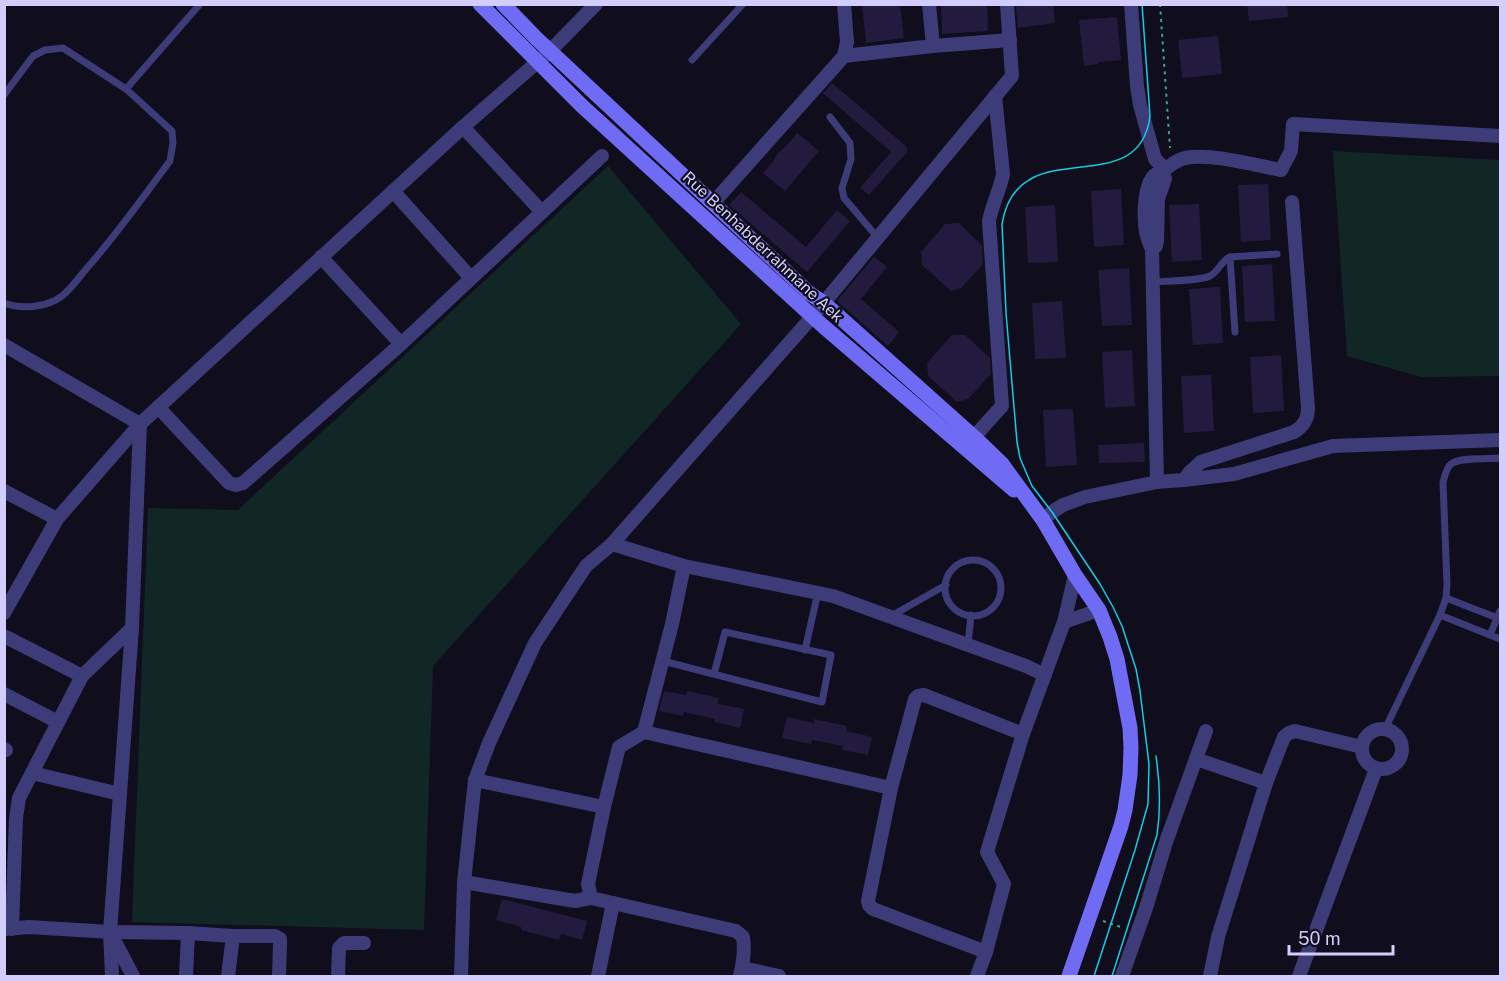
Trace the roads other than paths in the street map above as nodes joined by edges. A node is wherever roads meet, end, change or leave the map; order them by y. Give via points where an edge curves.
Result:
1 (200, 4) edge
2 (480, 4) edge
3 (503, 4) edge
4 (596, 4) edge
5 (743, 4) edge
6 (844, 4) edge
7 (929, 4) edge
8 (1007, 4) edge
9 (1131, 4) edge
10 (1010, 40) junction
11 (933, 46) junction
12 (550, 51) junction
13 (844, 56) junction
14 (692, 60) dead end
15 (537, 62) junction
16 (126, 89) junction
17 (4, 95) edge
18 (995, 96) junction
19 (830, 117) dead end
20 (463, 127) junction
21 (1500, 136) edge
22 (602, 156) dead end
23 (1166, 169) junction
24 (393, 191) junction
25 (1292, 202) dead end
26 (713, 203) junction
27 (542, 212) junction
28 (878, 238) junction
29 (1277, 254) dead end
30 (321, 257) junction
31 (1230, 257) junction
32 (471, 278) junction
33 (1153, 282) junction
34 (4, 303) edge
35 (824, 303) junction
36 (812, 317) junction
37 (1235, 332) dead end
38 (401, 344) junction
39 (4, 345) edge
40 (158, 407) junction
41 (140, 424) junction
42 (974, 437) junction
43 (1500, 440) edge
44 (1500, 458) edge
45 (1184, 480) junction
46 (1157, 482) junction
47 (4, 491) edge
48 (1032, 506) junction
49 (57, 519) junction
50 (1042, 520) junction
51 (612, 544) junction
52 (684, 566) junction
53 (1075, 575) junction
54 (946, 585) junction
55 (818, 592) junction
56 (1446, 598) junction
57 (1099, 610) junction
58 (4, 613) edge
59 (971, 615) junction
60 (1440, 615) junction
61 (891, 616) junction
62 (1499, 616) edge
63 (1064, 622) junction
64 (132, 628) junction
65 (1490, 635) junction
66 (4, 636) edge
67 (1500, 639) edge
68 (969, 645) junction
69 (805, 650) junction
70 (663, 661) junction
71 (714, 674) junction
72 (1045, 675) junction
73 (82, 676) junction
74 (4, 694) edge
75 (58, 723) junction
76 (1385, 729) junction
77 (1206, 731) dead end
78 (644, 732) junction
79 (1023, 734) junction
80 (1362, 747) junction
81 (1196, 759) junction
82 (1376, 768) junction
83 (32, 773) junction
84 (476, 780) junction
85 (1266, 783) junction
86 (891, 788) junction
87 (4, 794) edge
88 (120, 794) junction
89 (19, 798) junction
90 (604, 807) junction
91 (9, 882) edge
92 (464, 882) junction
93 (591, 898) junction
94 (613, 903) junction
95 (8, 929) edge
96 (110, 932) junction
97 (188, 933) junction
98 (233, 936) junction
99 (364, 943) dead end
100 (986, 952) junction
101 (741, 972) edge
102 (112, 976) edge
103 (134, 976) edge
104 (186, 976) edge
105 (228, 976) edge
106 (279, 976) edge
107 (338, 976) edge
108 (461, 976) edge
109 (598, 976) edge
110 (779, 976) edge
111 (977, 976) edge
112 (1069, 976) edge
113 (1122, 976) edge
114 (1210, 976) edge
115 (1299, 976) edge

1 - 16 lane
2 - 15 main road, Rue Benhabderrahmane Aek
3 - 12 main road, Rue Benhabderrahmane Aek
4 - 12 street
5 - 14 lane
6 - 13 street
7 - 11 street
8 - 10 street
9 - 23 street via 1140,105 1155,159
10 - 11 street
10 - 18 street via 1012,76
11 - 13 street
12 - 15 street
12 - 26 main road, Rue Benhabderrahmane Aek
13 - 26 street
15 - 20 street
15 - 36 main road, Rue Benhabderrahmane Aek
16 - 17 lane via 63,48 33,56
16 - 34 lane via 172,131 170,161 63,295 38,306
18 - 28 street
18 - 42 street via 1003,174 989,221 1002,406
19 - 28 lane via 850,143 851,159 842,188 844,198
20 - 24 street
20 - 27 street
21 - 23 street via 1293,124 1291,151 1281,170 1209,158 1184,158
22 - 27 street
23 - 33 street via 1158,199 1157,241 1152,249
24 - 30 street
24 - 32 street
25 - 45 street via 1306,419 1294,432 1201,462
26 - 35 main road, Rue Benhabderrahmane Aek
27 - 32 street
28 - 35 street
29 - 31 lane
30 - 38 street
30 - 40 street
31 - 33 lane via 1205,278
31 - 37 lane
32 - 38 street
33 - 46 street
35 - 36 street
35 - 42 main road, Rue Benhabderrahmane Aek
36 - 48 main road, Rue Benhabderrahmane Aek
36 - 51 street
38 - 40 street via 236,486
39 - 41 street
40 - 41 street
41 - 49 street
41 - 64 street
42 - 48 main road, Rue Benhabderrahmane Aek via 1002,464
43 - 45 street via 1333,446 1234,474
44 - 56 lane via 1460,461 1446,471
45 - 46 street
46 - 50 street via 1085,497 1063,505
47 - 49 street
48 - 50 main road, Rue Benhabderrahmane Aek
49 - 58 street
50 - 53 main road, Rue Benhabderrahmane Aek
51 - 52 street
51 - 84 street via 586,566 535,643
52 - 55 street
52 - 70 street
53 - 57 main road, Rue Benhabderrahmane Aek
53 - 63 street
54 - 59 lane via 949,602
54 - 59 lane via 948,575 962,562 981,561 996,572 1001,590 995,606 980,615
54 - 61 lane
55 - 61 street
55 - 69 lane
56 - 60 lane
56 - 62 lane
57 - 63 street
57 - 112 main road, Rue Benhabderrahmane Aek via 1117,658 1130,728 1130,775 1121,826
59 - 68 lane
60 - 65 lane
60 - 76 lane
61 - 68 street
62 - 65 lane
63 - 72 street
64 - 73 street
64 - 88 street
65 - 67 lane
66 - 73 street
68 - 72 street
69 - 71 lane via 725,632
69 - 71 lane via 831,655 822,702
70 - 71 lane
70 - 78 street
72 - 79 street
73 - 75 street
74 - 75 street
75 - 83 street
76 - 80 street via 1372,731
76 - 82 street via 1397,735 1402,754 1395,765
77 - 81 street
78 - 86 street
78 - 90 street via 619,747
79 - 86 street via 918,696
79 - 100 street via 987,852 1004,884
80 - 82 street via 1365,760
80 - 85 street via 1295,731 1289,733
81 - 85 street
81 - 113 street
82 - 115 street
83 - 88 street
83 - 89 street
84 - 90 street
84 - 92 street
85 - 114 street via 1218,937
86 - 100 street via 869,905
87 - 89 street
88 - 96 street
89 - 91 street
90 - 93 street via 588,884
91 - 95 street
92 - 93 street via 575,901
92 - 108 street
93 - 94 street
94 - 101 street via 736,931 744,944
94 - 109 street
95 - 96 street
96 - 97 street
96 - 102 street
96 - 103 street
97 - 98 street
97 - 104 street
98 - 105 street
98 - 106 street via 280,939
99 - 107 street via 344,943 339,948
100 - 111 street
101 - 110 street

